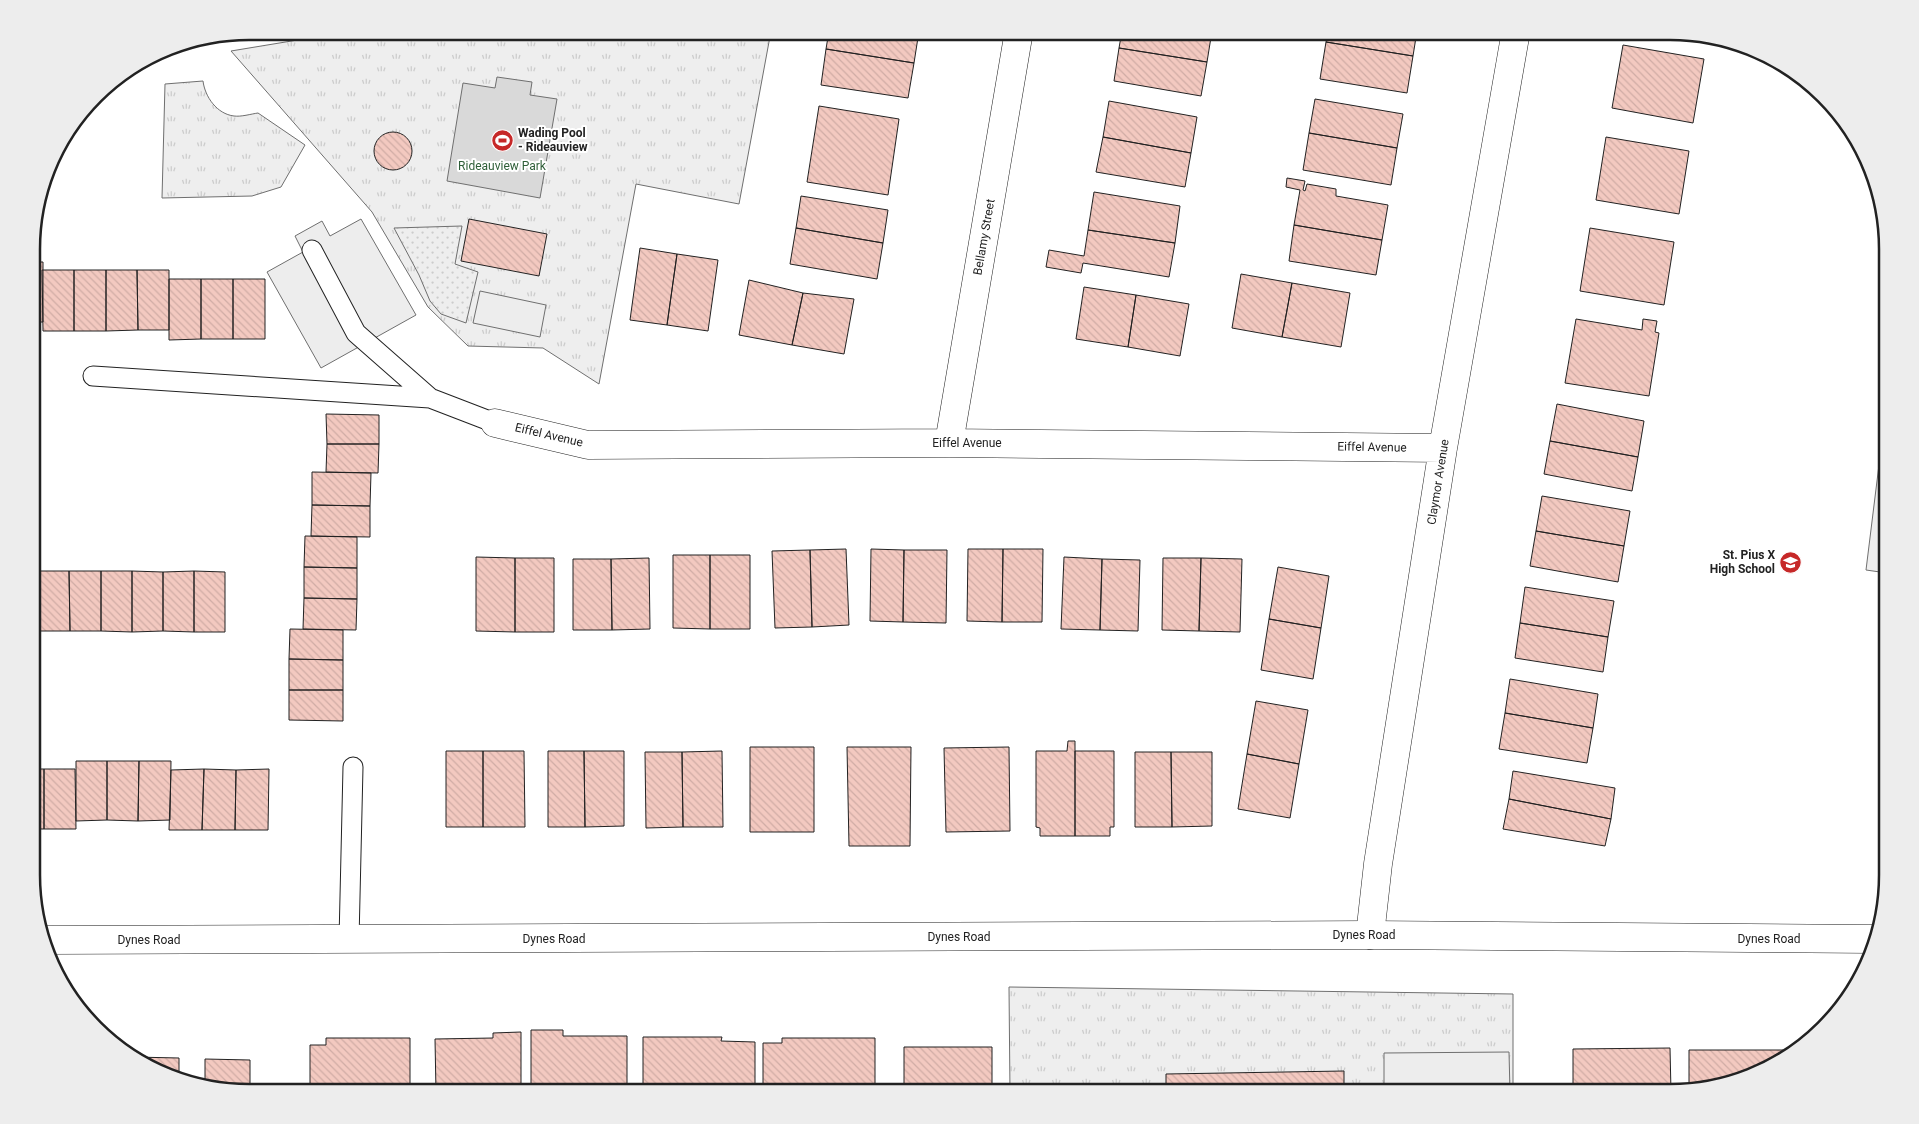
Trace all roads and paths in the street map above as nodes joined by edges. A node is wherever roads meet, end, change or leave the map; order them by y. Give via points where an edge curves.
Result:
1 (1017, 40) edge
2 (1514, 40) edge
3 (312, 250) dead end
4 (93, 376) dead end
5 (430, 398) junction
6 (495, 423) joint
7 (949, 443) junction
8 (1443, 448) junction
9 (353, 767) dead end
10 (1370, 935) junction
11 (1869, 939) edge
12 (50, 940) edge
13 (349, 940) junction

1 - 7 street, Bellamy Street
2 - 8 street, Claymor Avenue
3 - 5 lane via 356,333
4 - 5 lane
5 - 6 lane
6 - 7 street, Eiffel Avenue via 588,445
7 - 8 street, Eiffel Avenue
8 - 10 street, Claymor Avenue via 1378,864
9 - 13 lane
10 - 11 street, Dynes Road
10 - 13 street, Dynes Road
12 - 13 street, Dynes Road

